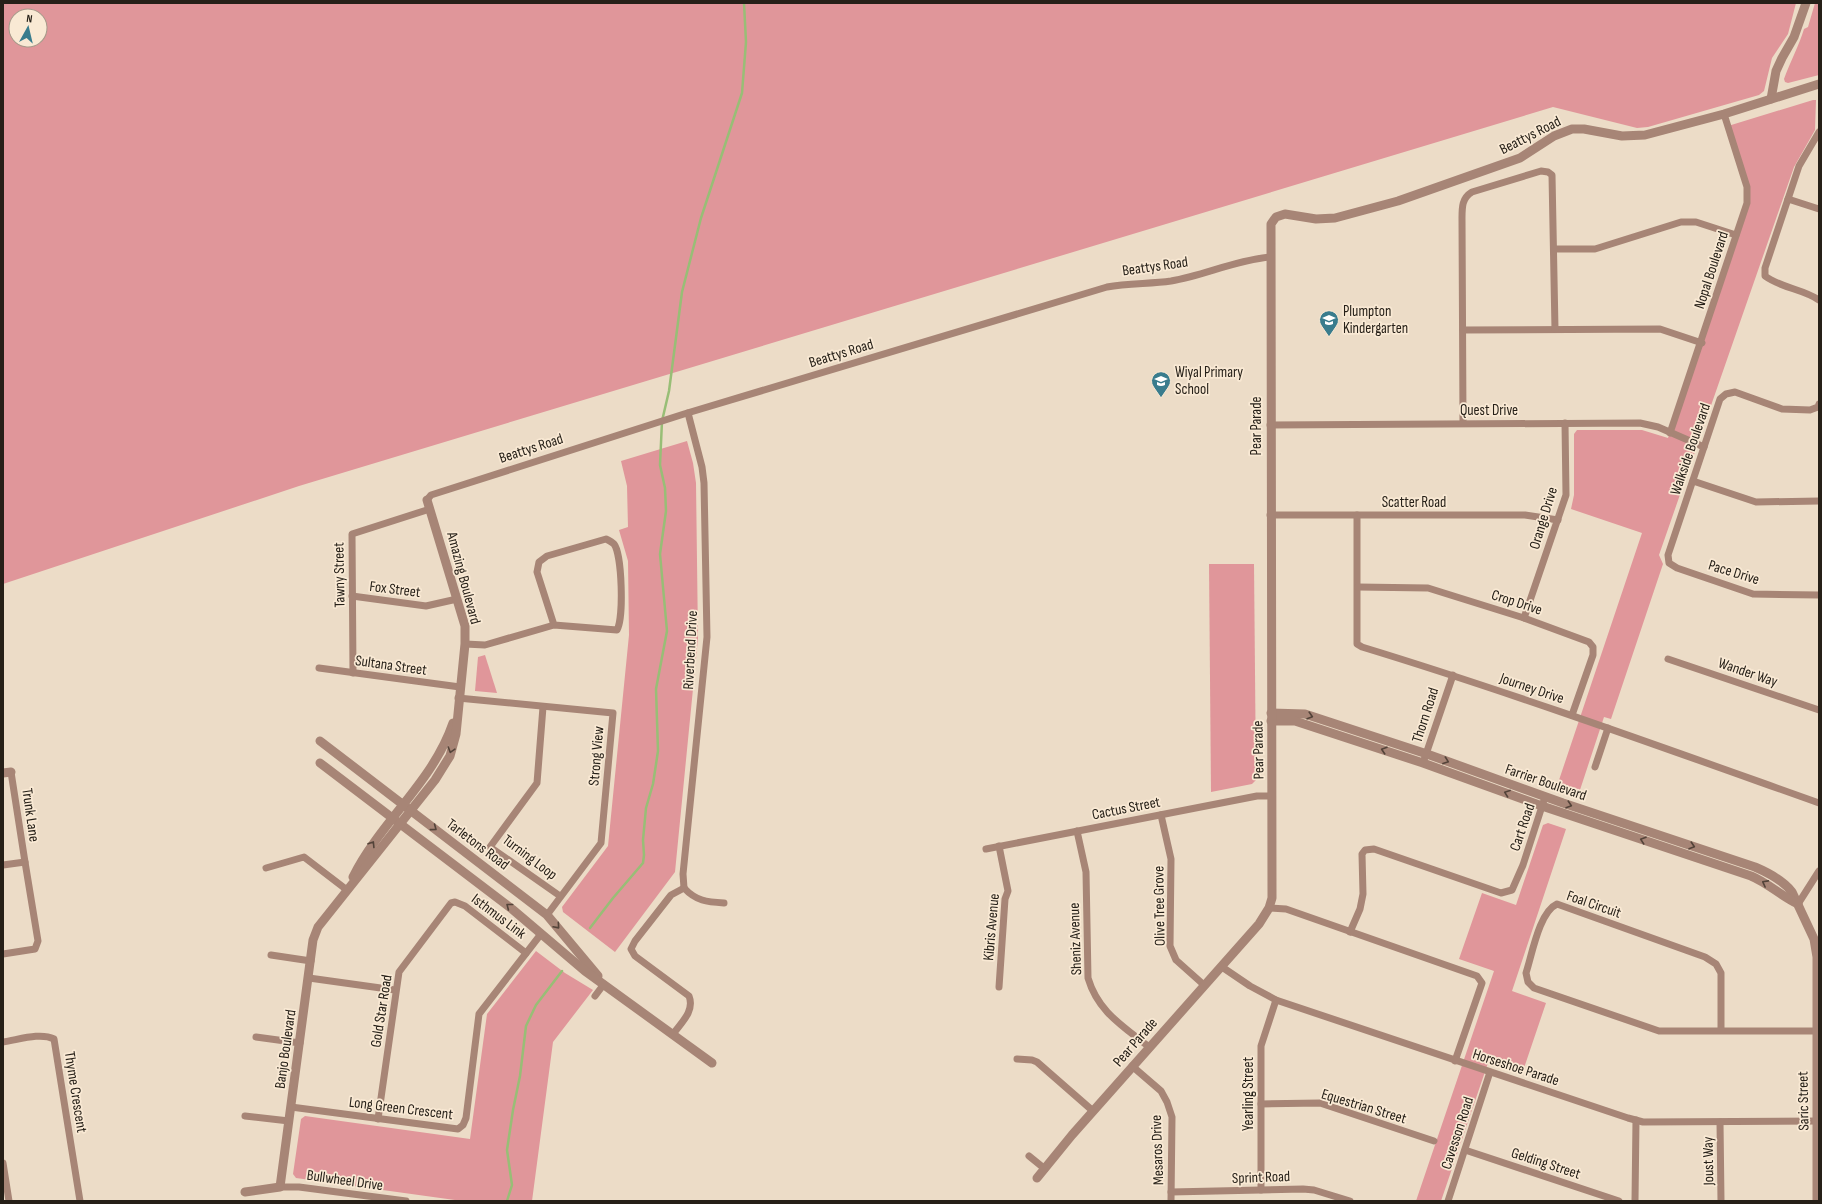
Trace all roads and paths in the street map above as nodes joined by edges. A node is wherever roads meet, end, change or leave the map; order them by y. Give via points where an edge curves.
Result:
1 (1806, 3) edge
2 (1800, 23) junction
3 (1818, 87) edge
4 (1780, 96) junction
5 (1771, 99) junction
6 (1724, 114) junction
7 (1819, 132) edge
8 (1788, 199) junction
9 (1819, 209) edge
10 (1736, 235) junction
11 (1270, 236) joint
12 (1554, 249) junction
13 (1270, 256) junction
14 (1819, 300) edge
15 (1555, 329) junction
16 (1463, 330) junction
17 (1702, 343) junction
18 (1819, 404) edge
19 (688, 413) junction
20 (1463, 423) junction
21 (1565, 423) junction
22 (1270, 425) junction
23 (1670, 433) junction
24 (1704, 447) junction
25 (1693, 481) junction
26 (1819, 501) edge
27 (428, 504) junction
28 (1270, 515) junction
29 (1357, 515) junction
30 (1558, 520) junction
31 (1669, 563) joint
32 (1358, 587) junction
33 (1819, 595) edge
34 (352, 596) junction
35 (457, 599) junction
36 (1524, 618) junction
37 (554, 625) junction
38 (465, 644) junction
39 (1668, 659) dead end
40 (320, 668) dead end
41 (353, 673) junction
42 (1452, 675) junction
43 (460, 687) junction
44 (458, 698) junction
45 (543, 706) junction
46 (1819, 710) edge
47 (457, 712) junction
48 (1572, 715) junction
49 (1271, 717) junction
50 (1608, 728) junction
51 (320, 741) dead end
52 (1425, 759) junction
53 (320, 763) dead end
54 (1595, 767) dead end
55 (7, 772) edge
56 (1272, 796) junction
57 (1544, 802) junction
58 (1819, 803) edge
59 (403, 804) junction
60 (411, 810) junction
61 (394, 815) junction
62 (1161, 815) junction
63 (402, 821) junction
64 (1077, 831) junction
65 (999, 846) junction
66 (986, 849) dead end
67 (24, 862) junction
68 (3, 865) edge
69 (266, 868) dead end
70 (1819, 871) edge
71 (684, 888) junction
72 (347, 890) junction
73 (560, 896) junction
74 (455, 902) joint
75 (724, 903) dead end
76 (1798, 904) junction
77 (1269, 908) junction
78 (547, 915) junction
79 (1350, 932) junction
80 (541, 934) junction
81 (526, 953) junction
82 (3, 954) edge
83 (271, 955) dead end
84 (311, 960) junction
85 (1818, 960) edge
86 (1222, 967) junction
87 (308, 978) junction
88 (604, 984) junction
89 (1204, 985) junction
90 (999, 987) dead end
91 (395, 990) junction
92 (595, 996) dead end
93 (1276, 1000) junction
94 (1720, 1030) junction
95 (1816, 1031) junction
96 (673, 1034) junction
97 (256, 1037) dead end
98 (3, 1042) edge
99 (300, 1043) junction
100 (1149, 1047) junction
101 (1017, 1059) dead end
102 (1455, 1061) junction
103 (712, 1063) dead end
104 (1132, 1066) junction
105 (1490, 1072) junction
106 (1261, 1104) junction
107 (291, 1107) junction
108 (1092, 1111) junction
109 (245, 1116) dead end
110 (378, 1119) junction
111 (1636, 1120) junction
112 (289, 1121) junction
113 (1818, 1121) junction
114 (1720, 1122) junction
115 (1434, 1141) dead end
116 (1466, 1150) junction
117 (1029, 1156) dead end
118 (3, 1163) edge
119 (1045, 1169) junction
120 (1037, 1178) dead end
121 (280, 1187) junction
122 (1262, 1190) junction
123 (245, 1192) dead end
124 (1171, 1192) junction
125 (10, 1201) edge
126 (80, 1201) edge
127 (406, 1201) edge
128 (1171, 1201) edge
129 (1350, 1201) edge
130 (1448, 1201) edge
131 (1619, 1201) edge
132 (1635, 1201) edge
133 (1721, 1201) edge
134 (1817, 1201) edge

1 - 2 street
2 - 4 street via 1798,38 1779,76
2 - 5 street via 1776,71
3 - 4 street, Beattys Road
4 - 5 street, Beattys Road
5 - 6 street, Beattys Road
6 - 10 street, Nopal Boulevard via 1748,195
6 - 11 street, Beattys Road via 1645,135 1622,136 1572,129 1554,136 1520,158 1398,201 1335,218 1316,219 1285,214 1276,217 1271,224
7 - 8 street via 1799,166
8 - 9 street
8 - 14 street via 1765,268 1765,276
10 - 12 street via 1696,222 1681,222 1595,249
10 - 17 street, Nopal Boulevard
11 - 13 street, Pear Parade
12 - 15 street
12 - 16 street via 1554,185 1552,175 1548,172 1541,171 1466,196 1462,204
13 - 19 street, Beattys Road via 1171,281 1107,287
13 - 22 street, Pear Parade
15 - 16 street
15 - 17 street via 1660,328
16 - 20 street
17 - 23 street, Nopal Boulevard
18 - 24 street, Walkside Boulevard via 1810,410 1782,409 1735,392 1726,394 1720,399
19 - 27 street, Beattys Road via 431,494
19 - 71 street, Riverbend Drive via 704,483 707,637 683,874
20 - 21 street, Quest Drive
20 - 22 street, Quest Drive
21 - 23 street, Quest Drive via 1640,423 1658,426
21 - 30 street, Orange Drive via 1567,489
22 - 28 street, Pear Parade
23 - 24 street, Quest Drive
24 - 25 street, Walkside Boulevard
25 - 26 street via 1756,502
25 - 31 street, Walkside Boulevard via 1668,555
27 - 34 street, Tawny Street via 352,534
27 - 35 street, Amazing Boulevard
28 - 29 street, Scatter Road
28 - 49 street, Pear Parade
29 - 30 street, Scatter Road via 1525,515
29 - 32 street, Journey Drive
30 - 36 street, Orange Drive
31 - 33 street, Pace Drive via 1753,594
32 - 36 street, Crop Drive via 1428,588
32 - 42 street, Journey Drive via 1358,644
34 - 35 street, Fox Street via 426,606
34 - 41 street, Tawny Street
35 - 38 street, Amazing Boulevard via 465,626
36 - 48 street, Crop Drive via 1585,640 1593,647 1594,655
37 - 37 street via 617,630 621,618 620,565 614,544 606,539 547,556 539,562 537,572
37 - 38 street via 485,645
38 - 43 street, Amazing Boulevard
39 - 46 street, Wander Way
40 - 41 street, Sultana Street
41 - 43 street, Sultana Street
42 - 48 street, Journey Drive
42 - 52 street, Thorn Road
43 - 44 street, Amazing Boulevard
44 - 45 street, Strong View
44 - 47 street, Amazing Boulevard
45 - 73 street, Turning Loop via 537,783 490,847
45 - 73 street, Strong View via 613,713 601,843
47 - 59 street, Amazing Boulevard via 438,758
47 -> 60 street, Amazing Boulevard via 456,734 450,756
48 - 50 street, Journey Drive
49 - 52 street, Farrier Boulevard via 1295,721
49 - 56 street, Pear Parade
50 - 54 street
50 - 58 street, Journey Drive
51 - 59 street, Tarletons Road
52 - 57 street, Farrier Boulevard
53 - 61 street, Tarletons Road
55 - 67 street, Trunk Lane
56 - 62 street, Cactus Street via 1257,796
56 - 77 street, Pear Parade via 1272,898
57 - 76 street, Farrier Boulevard via 1751,876 1765,882
57 - 79 street, Cart Road via 1512,890 1501,893 1374,849 1365,850 1362,854 1363,894 1360,909
59 - 60 street, Tarletons Road
59 - 61 street, Amazing Boulevard
60 - 63 street, Amazing Boulevard
60 -> 78 street, Tarletons Road
61 - 63 street, Tarletons Road
72 -> 61 street, Banjo Boulevard via 373,842
62 - 64 street, Cactus Street
62 - 89 street, Olive Tree Grove via 1171,859 1170,946 1176,960
63 - 72 street, Banjo Boulevard
80 -> 63 street, Tarletons Road
64 - 65 street, Cactus Street
64 - 100 street, Sheniz Avenue via 1086,872 1088,978 1091,989 1102,1008
65 - 66 street, Cactus Street
65 - 90 street, Kibris Avenue via 1008,891 1005,899
67 - 68 street
67 - 82 street, Trunk Lane via 38,941 34,949
69 - 72 street via 304,857
70 - 76 street
71 - 75 street via 692,897
71 - 96 street via 671,895 631,949 635,956 689,996 692,1002 691,1009
72 - 84 street, Banjo Boulevard via 318,928 313,940
73 - 78 street, Strong View
74 - 81 street, Isthmus Link via 465,906
74 - 91 street, Gold Star Road via 451,903 398,972
76 - 85 street via 1814,939
77 - 79 street via 1286,909
77 - 86 street, Pear Parade via 1259,924
78 -> 88 street, Tarletons Road
79 - 102 street via 1477,976 1482,983
80 - 81 street, Long Green Crescent
80 - 88 street, Tarletons Road
81 - 110 street, Long Green Crescent via 480,1014 463,1125 453,1130
83 - 84 street
84 - 87 street, Banjo Boulevard
85 - 95 street, Saric Street
86 - 89 street, Pear Parade
86 - 93 street, Horseshoe Parade
87 - 91 street
87 - 99 street, Banjo Boulevard
88 - 92 street
88 - 96 street, Tarletons Road
89 - 100 street, Pear Parade
91 - 110 street, Gold Star Road
93 - 102 street, Horseshoe Parade
93 - 106 street, Yearling Street via 1261,1046
94 - 94 street, Foal Circuit via 1659,1031 1534,988 1528,982 1526,973 1542,920 1550,907 1557,904 1705,957 1716,964 1721,973
94 - 95 street, Foal Circuit
95 - 113 street, Saric Street
96 - 103 street, Tarletons Road
97 - 99 street
98 - 126 street, Thyme Crescent via 40,1036 54,1039
99 - 107 street, Banjo Boulevard
100 - 104 street, Pear Parade
101 - 108 street via 1037,1062
102 - 105 street, Horseshoe Parade
104 - 108 street, Pear Parade
104 - 124 street, Mesaros Drive via 1161,1092 1172,1117
105 - 111 street, Horseshoe Parade
105 - 116 street, Cavesson Road
106 - 115 street, Equestrian Street via 1320,1103
106 - 122 street, Yearling Street
107 - 110 street, Long Green Crescent
107 - 112 street, Banjo Boulevard
108 - 119 street, Pear Parade
109 - 112 street
111 - 114 street, Horseshoe Parade
111 - 132 street
112 - 121 street, Banjo Boulevard
113 - 114 street, Horseshoe Parade
113 - 134 street, Saric Street
114 - 133 street, Joust Way
116 - 130 street, Cavesson Road
116 - 131 street, Gelding Street
117 - 119 street
118 - 125 street
119 - 120 street, Pear Parade
121 - 123 street
121 - 127 street, Bullwheel Drive
122 - 124 street, Sprint Road
122 - 129 street, Sprint Road via 1314,1190
124 - 128 street, Mesaros Drive

